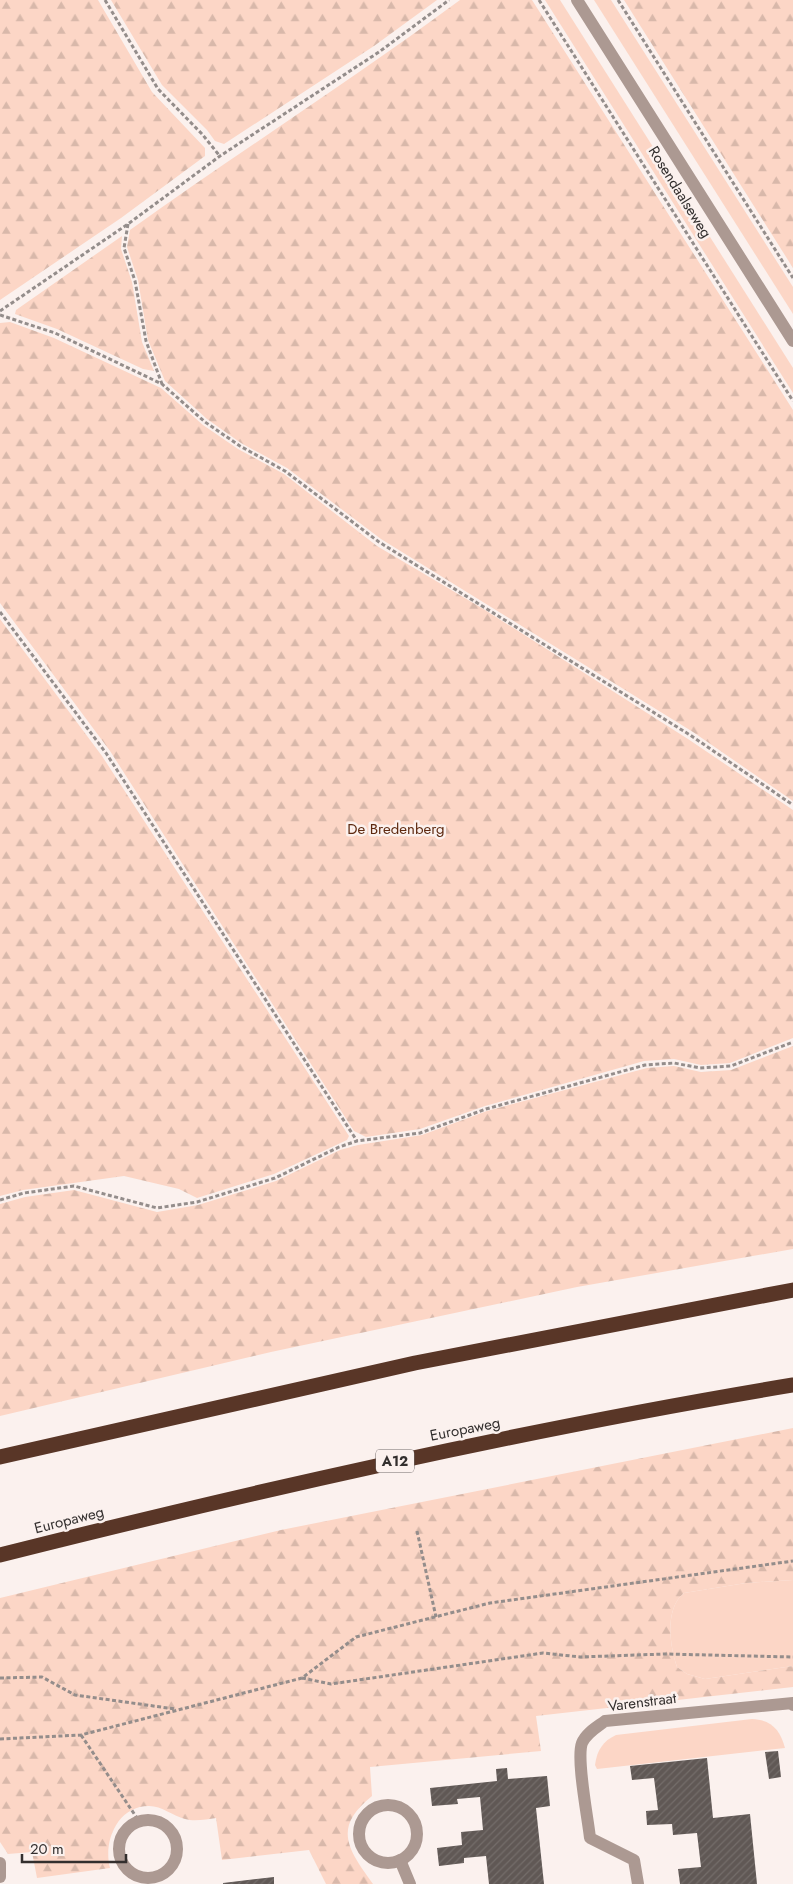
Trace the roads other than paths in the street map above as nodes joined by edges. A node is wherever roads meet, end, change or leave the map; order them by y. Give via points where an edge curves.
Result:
1 (577, 0) edge
2 (793, 341) edge
3 (793, 1290) edge
4 (793, 1385) edge
5 (0, 1457) edge
6 (0, 1555) edge
7 (793, 1704) edge
8 (400, 1860) junction
9 (0, 1863) edge
10 (167, 1871) junction
11 (0, 1877) edge
12 (172, 1884) edge
13 (410, 1884) edge
14 (638, 1884) edge

1 - 2 street, Rosendaalseweg
3 - 5 highway via 415,1363
4 - 6 highway, Europaweg / A12 via 435,1452
7 - 14 street, Varenstraat via 605,1721 589,1733 582,1744 580,1759 590,1838 634,1860
8 - 8 street via 410,1853 415,1843 414,1821 407,1811 397,1806 375,1807 360,1824 361,1846 378,1862
8 - 13 street
9 - 11 street
10 - 10 street via 158,1877 146,1878 135,1876 123,1864 118,1847 128,1827 150,1820 170,1830 176,1840 177,1851
10 - 12 street

